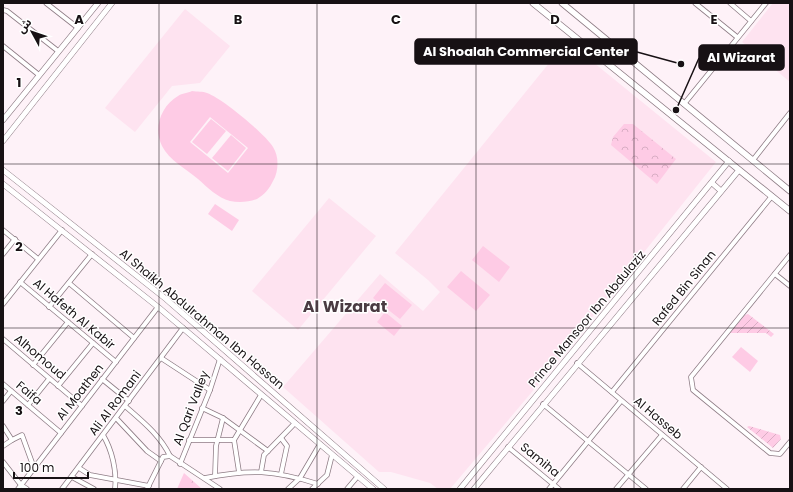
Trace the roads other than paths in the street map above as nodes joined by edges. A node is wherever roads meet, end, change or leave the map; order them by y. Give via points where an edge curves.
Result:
1 (46, 3) edge
2 (98, 3) edge
3 (112, 3) edge
4 (534, 3) edge
5 (562, 3) edge
6 (695, 3) edge
7 (730, 3) edge
8 (766, 3) edge
9 (3, 10) edge
10 (751, 20) junction
11 (78, 28) junction
12 (737, 38) junction
13 (3, 46) edge
14 (58, 51) junction
15 (39, 75) junction
16 (684, 104) junction
17 (790, 113) edge
18 (3, 120) edge
19 (3, 140) edge
20 (753, 160) junction
21 (729, 161) junction
22 (3, 170) edge
23 (739, 170) junction
24 (712, 183) junction
25 (3, 184) edge
26 (721, 191) junction
27 (790, 191) edge
28 (772, 196) junction
29 (790, 211) edge
30 (3, 230) edge
31 (62, 230) junction
32 (15, 240) junction
33 (3, 254) edge
34 (92, 254) junction
35 (790, 255) edge
36 (38, 259) junction
37 (124, 266) junction
38 (117, 274) junction
39 (775, 274) junction
40 (20, 282) junction
41 (69, 283) junction
42 (790, 286) edge
43 (4, 300) edge
44 (49, 307) junction
45 (158, 307) junction
46 (68, 322) junction
47 (184, 328) junction
48 (134, 338) junction
49 (3, 339) edge
50 (93, 343) junction
51 (162, 358) junction
52 (220, 359) junction
53 (116, 362) junction
54 (577, 363) junction
55 (33, 365) junction
56 (50, 379) junction
57 (102, 379) junction
58 (3, 384) edge
59 (58, 386) junction
60 (210, 390) junction
61 (11, 391) junction
62 (612, 392) junction
63 (261, 395) junction
64 (622, 400) junction
65 (3, 401) edge
66 (129, 402) junction
67 (543, 404) junction
68 (28, 405) junction
69 (82, 406) junction
70 (125, 406) junction
71 (202, 408) junction
72 (116, 418) junction
73 (223, 418) junction
74 (295, 423) junction
75 (3, 426) edge
76 (241, 431) junction
77 (61, 433) junction
78 (103, 435) junction
79 (662, 435) junction
80 (281, 438) junction
81 (12, 440) junction
82 (190, 440) junction
83 (218, 440) junction
84 (234, 440) junction
85 (589, 440) junction
86 (790, 442) edge
87 (320, 444) junction
88 (3, 446) edge
89 (508, 447) junction
90 (268, 451) junction
91 (332, 455) junction
92 (170, 456) junction
93 (3, 462) edge
94 (161, 462) junction
95 (180, 464) junction
96 (701, 467) junction
97 (34, 468) junction
98 (79, 468) junction
99 (239, 472) junction
100 (261, 472) junction
101 (281, 474) junction
102 (629, 474) junction
103 (215, 476) junction
104 (358, 476) junction
105 (72, 477) junction
106 (116, 478) junction
107 (205, 478) junction
108 (300, 478) junction
109 (318, 484) junction
110 (553, 484) junction
111 (20, 487) edge
112 (148, 487) edge
113 (290, 488) edge
114 (27, 489) edge
115 (63, 489) edge
116 (94, 489) edge
117 (115, 489) edge
118 (220, 489) edge
119 (312, 489) edge
120 (347, 489) edge
121 (372, 489) edge
122 (384, 489) edge
123 (460, 489) edge
124 (474, 489) edge
125 (549, 489) edge
126 (559, 489) edge
127 (616, 489) edge
128 (646, 489) edge
129 (683, 489) edge
130 (727, 489) edge

1 - 11 street
2 - 11 street
3 - 19 street
4 - 21 main road
5 - 16 main road
6 - 12 street
7 - 10 street
8 - 10 street
9 - 14 street
10 - 12 street
11 - 14 street
12 - 16 street
13 - 15 street
14 - 15 street
15 - 18 street
16 - 20 main road
17 - 20 street
20 - 27 main road
21 - 23 main road
21 - 24 street, Prince Mansoor Ibn Abdulaziz
22 - 37 street, Al Shaikh Abdulrahman Ibn Hassan
23 - 26 street, Prince Mansoor Ibn Abdulaziz
23 - 28 main road
24 - 26 street
24 - 123 street, Prince Mansoor Ibn Abdulaziz
25 - 31 street, Al Shaikh Abdulrahman Ibn Hassan
26 - 54 street, Prince Mansoor Ibn Abdulaziz
28 - 29 main road
28 - 62 street, Rafed Bin Sinan
30 - 32 street
31 - 34 street, Al Shaikh Abdulrahman Ibn Hassan
31 - 36 street
32 - 33 street
32 - 36 street
34 - 38 street, Al Shaikh Abdulrahman Ibn Hassan
34 - 41 street
35 - 39 street
36 - 40 street
37 - 38 street
37 - 122 street, Al Shaikh Abdulrahman Ibn Hassan via 166,299
38 - 45 street, Al Shaikh Abdulrahman Ibn Hassan
39 - 42 street
39 - 86 street via 691,377 693,390 770,453 780,454
40 - 43 street
40 - 44 street, Al Hafeth Al Kabir
41 - 44 street
41 - 48 street
44 - 46 street, Al Hafeth Al Kabir
45 - 47 street, Al Shaikh Abdulrahman Ibn Hassan
45 - 48 street, Al Moathen
46 - 50 street, Al Hafeth Al Kabir
46 - 55 street
47 - 51 street, Ali Al Romani
47 - 52 street, Al Shaikh Abdulrahman Ibn Hassan
48 - 53 street, Al Moathen
49 - 55 street, Alhomoud
50 - 53 street, Al Hafeth Al Kabir
50 - 59 street
51 - 60 street
51 - 66 street, Ali Al Romani
52 - 60 street, Al Qari Valley
52 - 63 street, Al Shaikh Abdulrahman Ibn Hassan
53 - 57 street, Al Moathen
54 - 62 street, Al Hasseb
54 - 67 street, Prince Mansoor Ibn Abdulaziz
55 - 56 street, Alhomoud
56 - 59 street, Alhomoud
56 - 68 street
57 - 66 street
57 - 69 street, Al Moathen
58 - 61 street, Faifa
59 - 69 street, Alhomoud
60 - 71 street, Al Qari Valley
61 - 65 street
61 - 68 street, Faifa
62 - 64 street, Al Hasseb
63 - 74 street, Al Shaikh Abdulrahman Ibn Hassan
63 - 76 street
64 - 79 street, Al Hasseb
64 - 85 street
66 - 70 street, Ali Al Romani
67 - 85 street
67 - 89 street, Prince Mansoor Ibn Abdulaziz
68 - 77 street, Faifa
69 - 77 street, Al Moathen
70 - 72 street, Ali Al Romani
70 - 92 street via 154,431
71 - 73 street
71 - 82 street, Al Qari Valley
72 - 78 street, Ali Al Romani
72 - 94 street
73 - 76 street
73 - 83 street
74 - 80 street
74 - 87 street, Al Shaikh Abdulrahman Ibn Hassan
75 - 81 street
76 - 84 street
76 - 90 street
77 - 97 street, Al Moathen
78 - 98 street, Ali Al Romani
78 - 106 street via 108,444
79 - 96 street, Al Hasseb
79 - 102 street
80 - 90 street
80 - 101 street via 287,446
81 - 88 street
81 - 97 street via 22,436
82 - 83 street
82 - 95 street, Al Qari Valley
83 - 84 street
83 - 103 street
84 - 99 street
85 - 102 street
85 - 110 street
87 - 91 street, Al Shaikh Abdulrahman Ibn Hassan
87 - 108 street
89 - 110 street, Samiha
89 - 124 street, Prince Mansoor Ibn Abdulaziz
90 - 100 street via 264,455
91 - 104 street, Al Shaikh Abdulrahman Ibn Hassan
91 - 109 street via 328,475
92 - 94 street, Al Qari Valley via 163,457
92 - 95 street
93 - 111 street
94 - 112 street, Al Qari Valley
95 - 107 street
96 - 129 street
96 - 130 street, Al Hasseb
97 - 111 street, Al Moathen
98 - 105 street, Ali Al Romani
98 - 106 street via 90,475
99 - 100 street
99 - 103 street
100 - 101 street
101 - 108 street
102 - 127 street
102 - 128 street
103 - 107 street
104 - 120 street
104 - 121 street, Al Shaikh Abdulrahman Ibn Hassan
105 - 115 street, Ali Al Romani
105 - 116 street
106 - 112 street
106 - 117 street
107 - 118 street
108 - 109 street
108 - 113 street
109 - 119 street
110 - 125 street
110 - 126 street, Samiha
111 - 114 street

